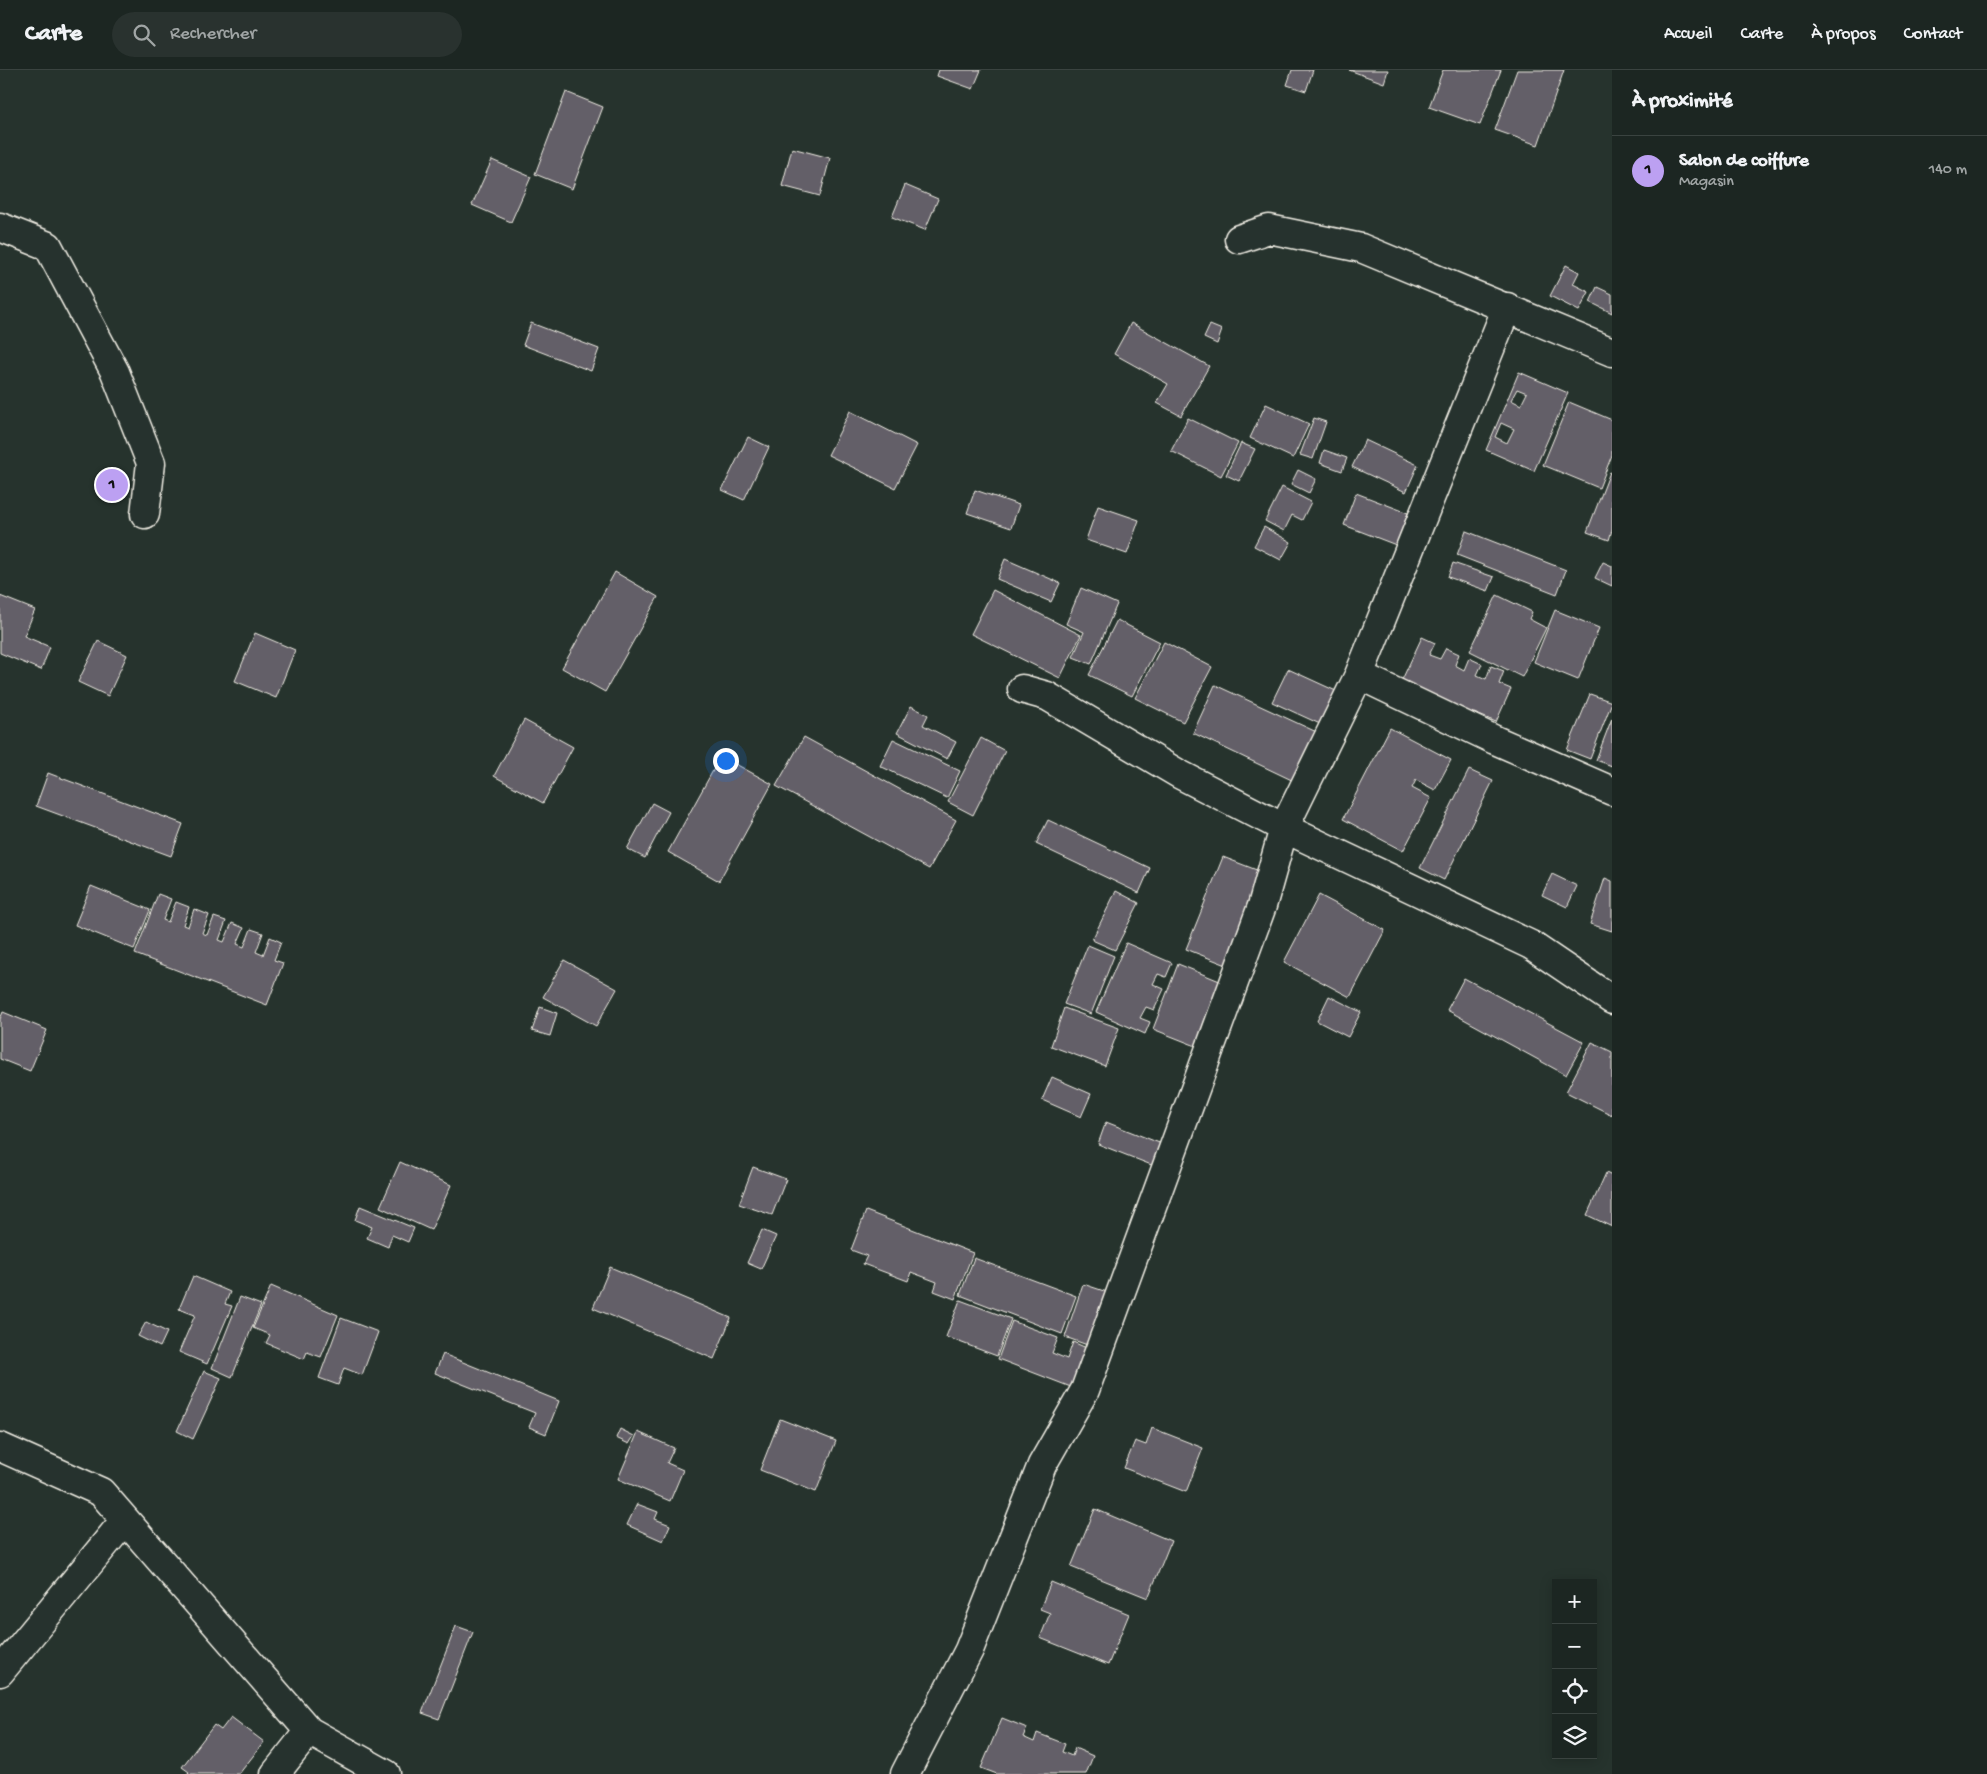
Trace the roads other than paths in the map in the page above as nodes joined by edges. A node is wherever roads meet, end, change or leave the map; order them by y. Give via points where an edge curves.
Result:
1 (0, 227) edge
2 (1239, 239) dead end
3 (1507, 307) junction
4 (1612, 352) edge
5 (145, 514) dead end
6 (1359, 675) junction
7 (1022, 689) dead end
8 (1612, 791) edge
9 (1284, 828) junction
10 (1612, 1000) edge
11 (0, 1447) edge
12 (125, 1520) junction
13 (0, 1672) edge
14 (309, 1731) junction
15 (275, 1774) edge
16 (386, 1774) edge
17 (905, 1774) edge

1 - 5 street via 48,246 115,372 152,463
2 - 3 street via 1269,229 1361,248
3 - 4 street
3 - 6 street
6 - 8 street
6 - 9 street
7 - 9 street via 1047,696 1178,774
9 - 10 street via 1531,945
9 - 17 street via 1262,906 1085,1390 1042,1465 969,1650
11 - 12 street via 101,1492
12 - 13 street
12 - 14 street
14 - 15 street
14 - 16 street

